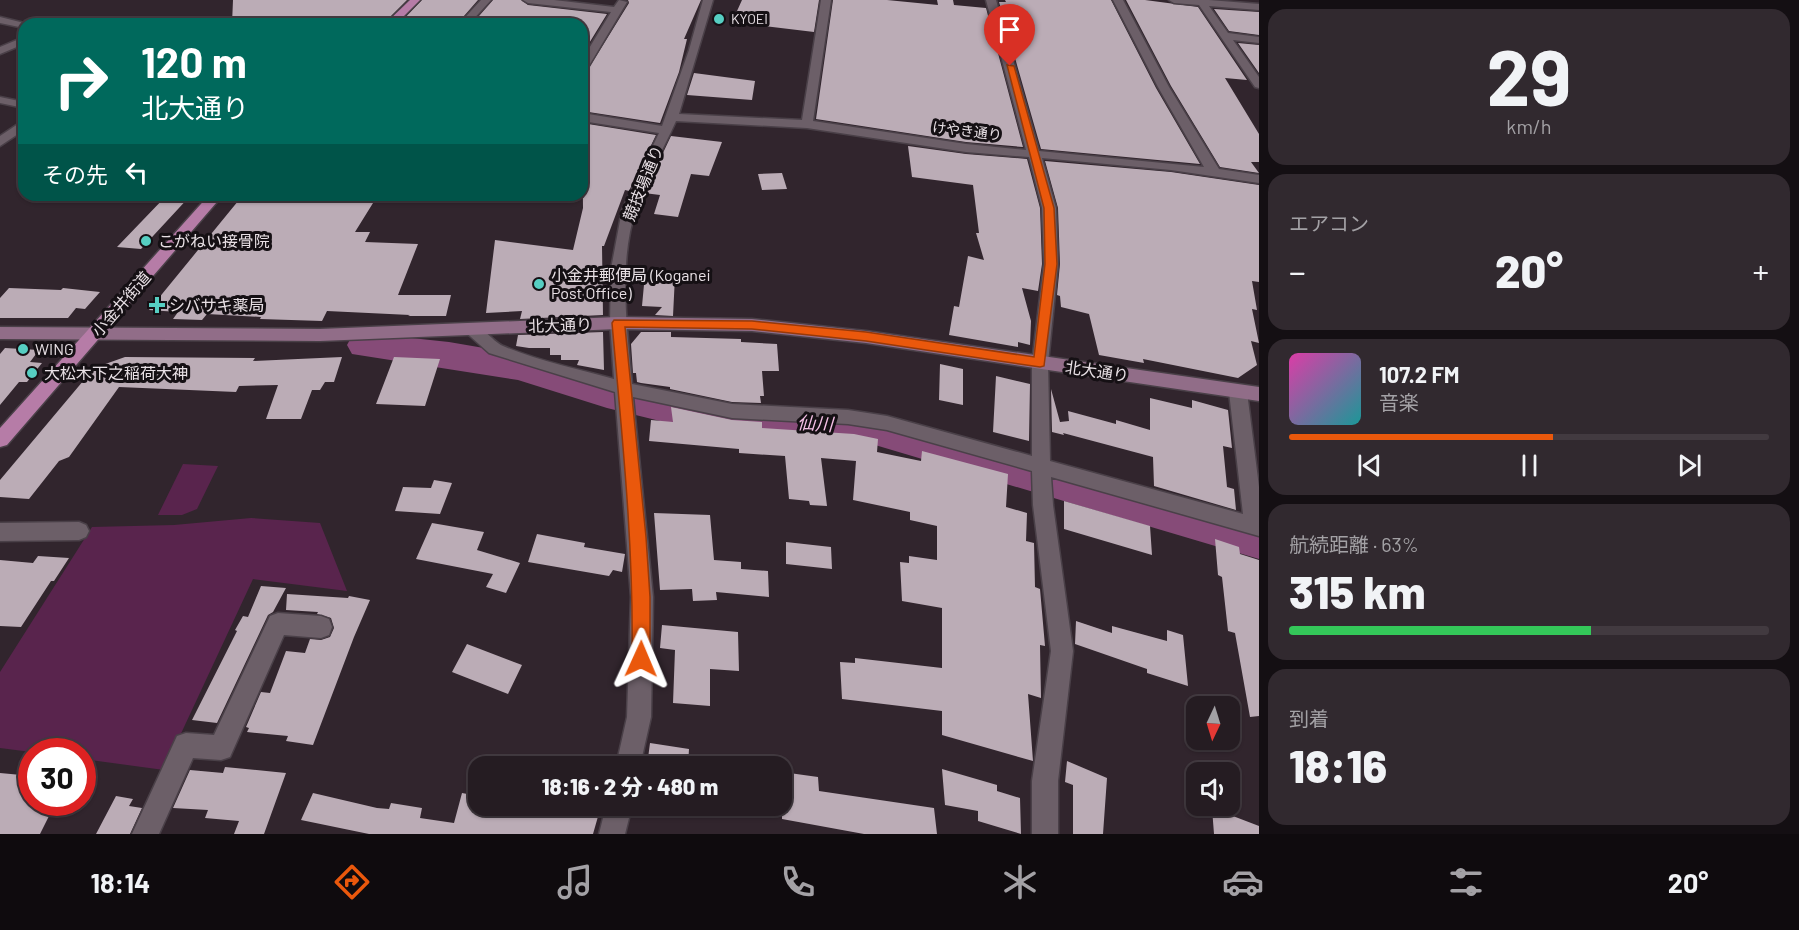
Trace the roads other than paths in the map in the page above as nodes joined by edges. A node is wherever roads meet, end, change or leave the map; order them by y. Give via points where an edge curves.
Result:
1 (415, 0) edge
2 (486, 0) edge
3 (528, 0) edge
4 (708, 0) edge
5 (826, 0) edge
6 (991, 0) edge
7 (1118, 0) edge
8 (1174, 0) edge
9 (1201, 2) edge
10 (621, 5) edge
11 (1259, 7) edge
12 (396, 18) edge
13 (470, 18) edge
14 (0, 20) edge
15 (18, 24) edge
16 (1226, 36) junction
17 (1259, 40) edge
18 (18, 43) edge
19 (0, 51) edge
20 (1239, 57) junction
21 (588, 59) edge
22 (1259, 60) edge
23 (1259, 85) edge
24 (0, 100) edge
25 (18, 104) edge
26 (672, 117) junction
27 (588, 118) edge
28 (807, 124) junction
29 (18, 128) edge
30 (665, 130) junction
31 (0, 142) edge
32 (1034, 154) junction
33 (1214, 172) junction
34 (1259, 179) edge
35 (211, 201) edge
36 (618, 323) junction
37 (470, 329) junction
38 (0, 333) edge
39 (95, 334) junction
40 (1040, 363) junction
41 (1238, 392) junction
42 (1259, 394) edge
43 (626, 398) junction
44 (0, 440) edge
45 (1042, 473) junction
46 (1257, 526) edge
47 (79, 531) dead end
48 (0, 532) edge
49 (321, 627) dead end
50 (630, 756) edge
51 (616, 816) edge
52 (145, 834) edge
53 (612, 834) edge
54 (1045, 834) edge

1 - 12 main road
2 - 13 street
3 - 10 street
4 - 26 street, 競技場通り
5 - 28 street
6 - 32 street
7 - 33 street
8 - 9 street
9 - 11 street
9 - 16 street
10 - 21 street
14 - 15 street
16 - 17 street
16 - 20 street
18 - 19 street
20 - 22 street
20 - 23 street
24 - 25 street
26 - 28 street, けやき通り
26 - 30 street, 競技場通り
27 - 30 street
28 - 32 street, けやき通り
29 - 31 street
30 - 36 street, 競技場通り via 626,221 618,269
32 - 33 street, けやき通り
32 - 40 street via 1049,208 1051,264
33 - 34 street, けやき通り
35 - 39 main road, 小金井街道
36 - 37 street, 北大通り
36 - 40 street, 北大通り via 752,325 866,337
36 - 43 street, 競技場通り
37 - 39 street, 北大通り via 320,335
37 - 43 street via 495,349
38 - 39 street, 北大通り
39 - 44 main road, 小金井街道
40 - 41 street, 北大通り
40 - 45 street
41 - 42 street, 北大通り
41 - 46 street
43 - 45 street via 734,412 860,417
43 - 50 street, 競技場通り via 642,597 639,717
45 - 46 street
45 - 54 street via 1062,651 1045,781
47 - 48 street
49 - 52 street via 278,624 221,748 186,745
51 - 53 street

